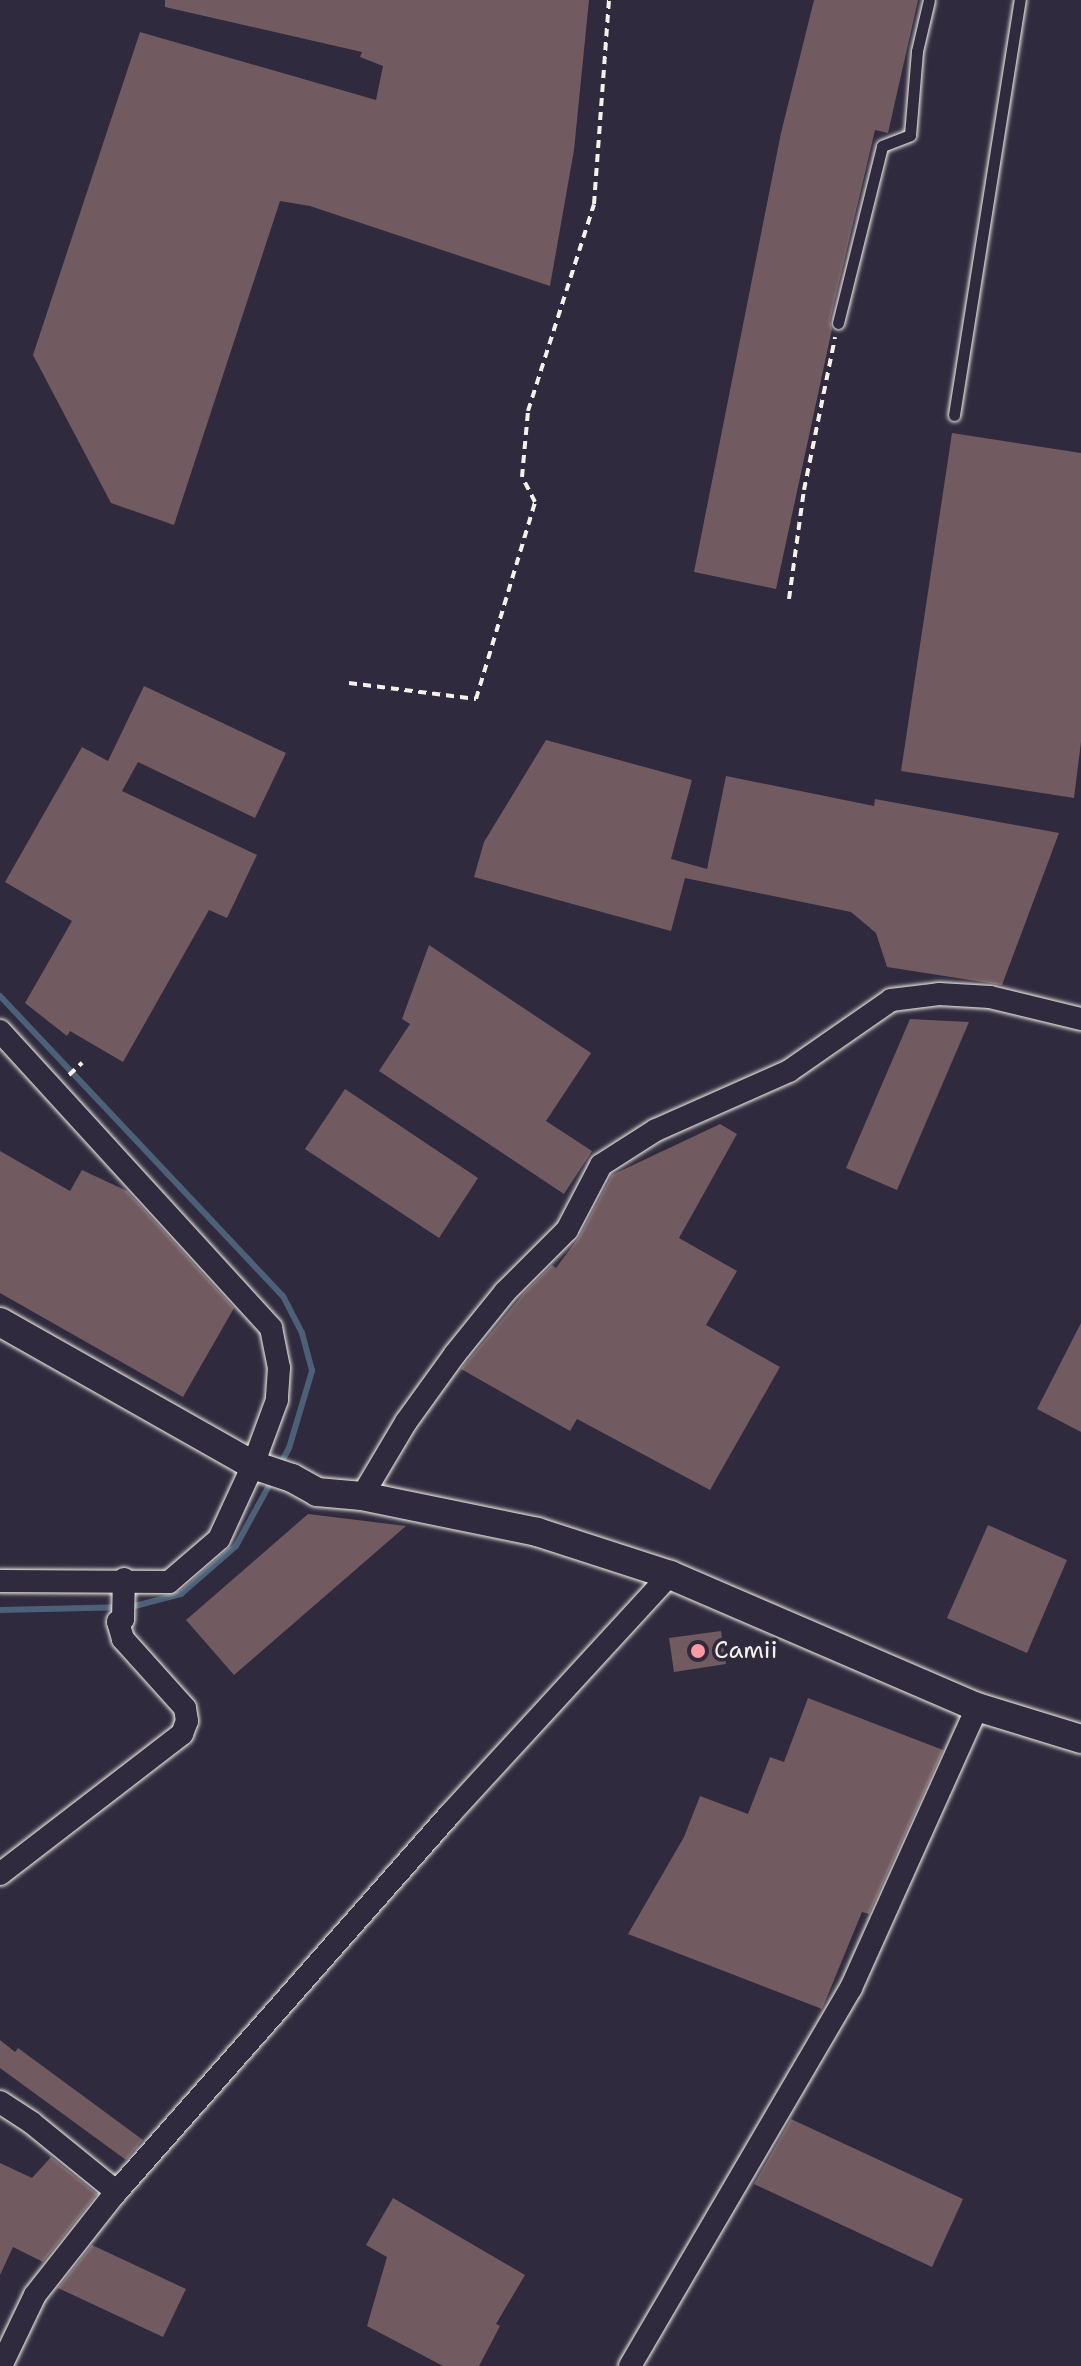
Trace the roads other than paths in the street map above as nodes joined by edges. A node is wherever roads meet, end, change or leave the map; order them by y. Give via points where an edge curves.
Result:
1 (929, 0) edge
2 (1020, 0) edge
3 (838, 323) road end
4 (954, 415) dead end
5 (1081, 1019) edge
6 (0, 1031) edge
7 (0, 1322) edge
8 (258, 1466) junction
9 (362, 1496) junction
10 (670, 1575) junction
11 (0, 1581) edge
12 (123, 1587) junction
13 (977, 1707) junction
14 (1081, 1739) edge
15 (0, 1874) edge
16 (0, 2102) edge
17 (117, 2192) junction
18 (1, 2366) edge
19 (630, 2366) edge

1 - 3 lane via 917,51 910,135 882,146
2 - 4 lane
5 - 9 street via 990,997 939,994 891,1000 789,1071 656,1130 601,1165 567,1230 505,1292 455,1354
6 - 8 street via 271,1328 279,1368 277,1400
7 - 8 street
8 - 9 street via 317,1492
8 - 12 street via 219,1539 169,1582
9 - 10 street via 537,1532
10 - 13 street
10 - 17 street via 450,1814
11 - 12 street
12 - 15 street via 123,1619 118,1622 123,1639 185,1708 182,1734
13 - 14 street
13 - 19 street via 851,1988
16 - 17 street
17 - 18 street via 35,2295

